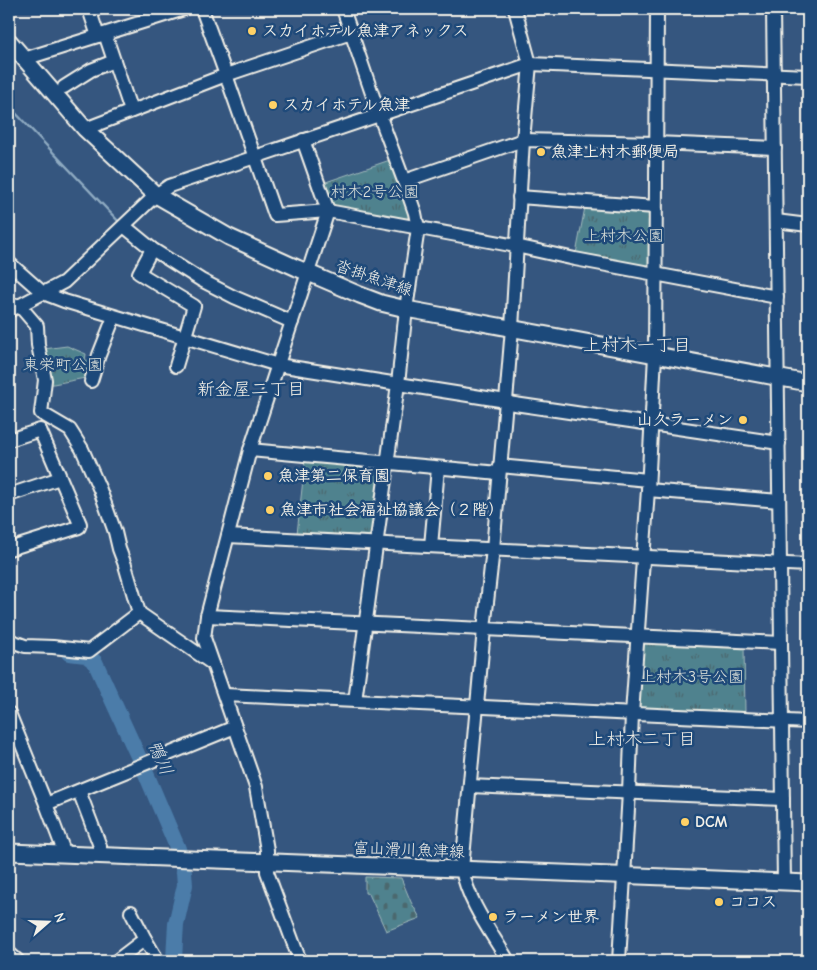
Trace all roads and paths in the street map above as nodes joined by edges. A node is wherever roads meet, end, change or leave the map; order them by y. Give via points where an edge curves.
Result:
1 (89, 9) edge
2 (202, 9) edge
3 (343, 9) edge
4 (515, 9) edge
5 (657, 9) edge
6 (773, 9) edge
7 (176, 10) edge
8 (351, 32) junction
9 (102, 35) junction
10 (9, 41) edge
11 (24, 59) junction
12 (114, 61) junction
13 (530, 64) junction
14 (656, 70) junction
15 (774, 74) junction
16 (226, 76) junction
17 (808, 76) edge
18 (64, 87) dead end
19 (130, 112) junction
20 (379, 114) junction
21 (85, 129) junction
22 (303, 140) junction
23 (523, 140) junction
24 (656, 143) junction
25 (775, 148) junction
26 (254, 157) junction
27 (404, 181) junction
28 (156, 195) junction
29 (519, 197) junction
30 (655, 207) junction
31 (328, 211) junction
32 (776, 221) junction
33 (808, 225) edge
34 (124, 226) junction
35 (418, 228) junction
36 (516, 246) junction
37 (152, 249) junction
38 (9, 263) edge
39 (308, 273) junction
40 (656, 274) junction
41 (43, 293) junction
42 (777, 298) junction
43 (14, 308) edge
44 (406, 309) junction
45 (114, 317) junction
46 (292, 322) junction
47 (512, 328) junction
48 (185, 338) junction
49 (655, 355) junction
50 (278, 365) junction
51 (176, 366) dead end
52 (778, 378) junction
53 (91, 381) dead end
54 (808, 383) edge
55 (398, 384) junction
56 (506, 401) junction
57 (651, 423) junction
58 (9, 440) edge
59 (779, 443) junction
60 (250, 450) junction
61 (387, 463) junction
62 (438, 468) junction
63 (499, 470) junction
64 (60, 478) junction
65 (648, 485) junction
66 (9, 495) edge
67 (779, 501) junction
68 (228, 536) junction
69 (376, 543) junction
70 (432, 546) junction
71 (9, 549) edge
72 (493, 549) junction
73 (643, 556) junction
74 (780, 563) junction
75 (808, 565) edge
76 (139, 613) junction
77 (206, 616) junction
78 (365, 624) junction
79 (484, 629) junction
80 (637, 636) junction
81 (9, 640) edge
82 (781, 643) junction
83 (213, 664) junction
84 (225, 696) junction
85 (355, 701) junction
86 (477, 707) junction
87 (9, 713) edge
88 (632, 714) junction
89 (782, 720) junction
90 (808, 722) edge
91 (235, 728) junction
92 (470, 786) junction
93 (79, 791) junction
94 (629, 792) junction
95 (783, 799) junction
96 (46, 804) junction
97 (9, 852) edge
98 (65, 854) junction
99 (100, 856) junction
100 (267, 862) junction
101 (462, 869) junction
102 (624, 875) junction
103 (784, 882) junction
104 (808, 883) edge
105 (130, 912) dead end
106 (145, 939) junction
107 (9, 954) edge
108 (18, 961) edge
109 (116, 961) edge
110 (158, 961) edge
111 (300, 961) edge
112 (508, 961) edge
113 (618, 961) edge

1 - 9 street
2 - 16 street
3 - 8 street
4 - 13 street
5 - 14 street
6 - 15 street
7 - 9 street
8 - 16 street
8 - 20 street
9 - 11 street
9 - 12 street
10 - 11 main road, 沓掛魚津線
11 - 21 main road, 沓掛魚津線
12 - 18 street via 91,70
12 - 19 street
13 - 14 street
13 - 20 street
13 - 23 street
14 - 15 street
14 - 24 street
15 - 17 street
15 - 25 street
16 - 19 street
16 - 26 street
19 - 21 street
20 - 22 street
20 - 27 street
21 - 28 main road, 沓掛魚津線
22 - 26 street
22 - 31 street
23 - 24 street
23 - 27 street
23 - 29 street
24 - 25 street
24 - 30 street
25 - 32 street
26 - 28 street via 169,186
26 - 31 street via 275,215
27 - 35 street
28 - 34 street
28 - 39 main road, 沓掛魚津線 via 229,237
29 - 30 street
29 - 36 street
30 - 40 street
31 - 35 street
31 - 39 street
32 - 33 street
32 - 42 street
34 - 37 street
34 - 41 street via 64,282
35 - 36 street
35 - 44 street
36 - 40 street
36 - 47 street
37 - 46 street via 201,280
37 - 48 street via 139,273 194,306
38 - 41 street
39 - 44 main road, 沓掛魚津線 via 360,295
39 - 46 street
40 - 42 street
40 - 49 street
41 - 43 street
41 - 45 street
42 - 52 street
43 - 76 street via 37,326 45,380 41,413 70,430 82,449 115,532
44 - 47 main road, 沓掛魚津線
44 - 55 street
45 - 48 street
45 - 53 street
46 - 50 street
47 - 49 main road, 沓掛魚津線
47 - 56 street
48 - 50 street
48 - 51 street
49 - 52 main road, 沓掛魚津線
49 - 57 street
50 - 55 street
50 - 60 street
52 - 54 main road, 沓掛魚津線
52 - 59 street
55 - 56 street
55 - 61 street
56 - 57 street
56 - 63 street
57 - 59 street
57 - 65 street
58 - 64 street via 40,430
59 - 67 street
60 - 61 street
60 - 68 street
61 - 62 street
61 - 69 street
62 - 63 street
62 - 70 street
63 - 65 street
63 - 72 street
64 - 66 street
64 - 71 street via 80,524 78,527
65 - 67 street
65 - 73 street
67 - 74 street
68 - 69 street
68 - 77 street
69 - 70 street
69 - 78 street
70 - 72 street
72 - 73 street
72 - 79 street
73 - 74 street
73 - 80 street
74 - 75 street
74 - 82 street
76 - 81 street via 89,651 26,646
76 - 83 street
77 - 78 street
77 - 83 street via 204,638
78 - 79 street
78 - 85 street
79 - 80 street
79 - 86 street
80 - 82 street
80 - 88 street
82 - 89 street
83 - 84 street
84 - 85 street
84 - 91 street
85 - 86 street
86 - 88 street
86 - 92 street
87 - 96 street
88 - 89 street
88 - 94 street
89 - 90 street
89 - 95 street
91 - 93 street
91 - 100 street via 256,787
92 - 94 street
92 - 101 street
93 - 96 street
93 - 99 street via 100,846
94 - 95 street
94 - 102 street
95 - 103 street
96 - 98 street
97 - 98 main road, 富山滑川魚津線
98 - 99 main road, 富山滑川魚津線
99 - 100 main road, 富山滑川魚津線
100 - 101 main road, 富山滑川魚津線
100 - 111 street via 267,872
101 - 102 main road, 富山滑川魚津線
101 - 112 street via 471,898
102 - 103 main road, 富山滑川魚津線
102 - 113 street
103 - 104 main road, 富山滑川魚津線
105 - 106 street
106 - 109 street
106 - 110 street
107 - 108 street

